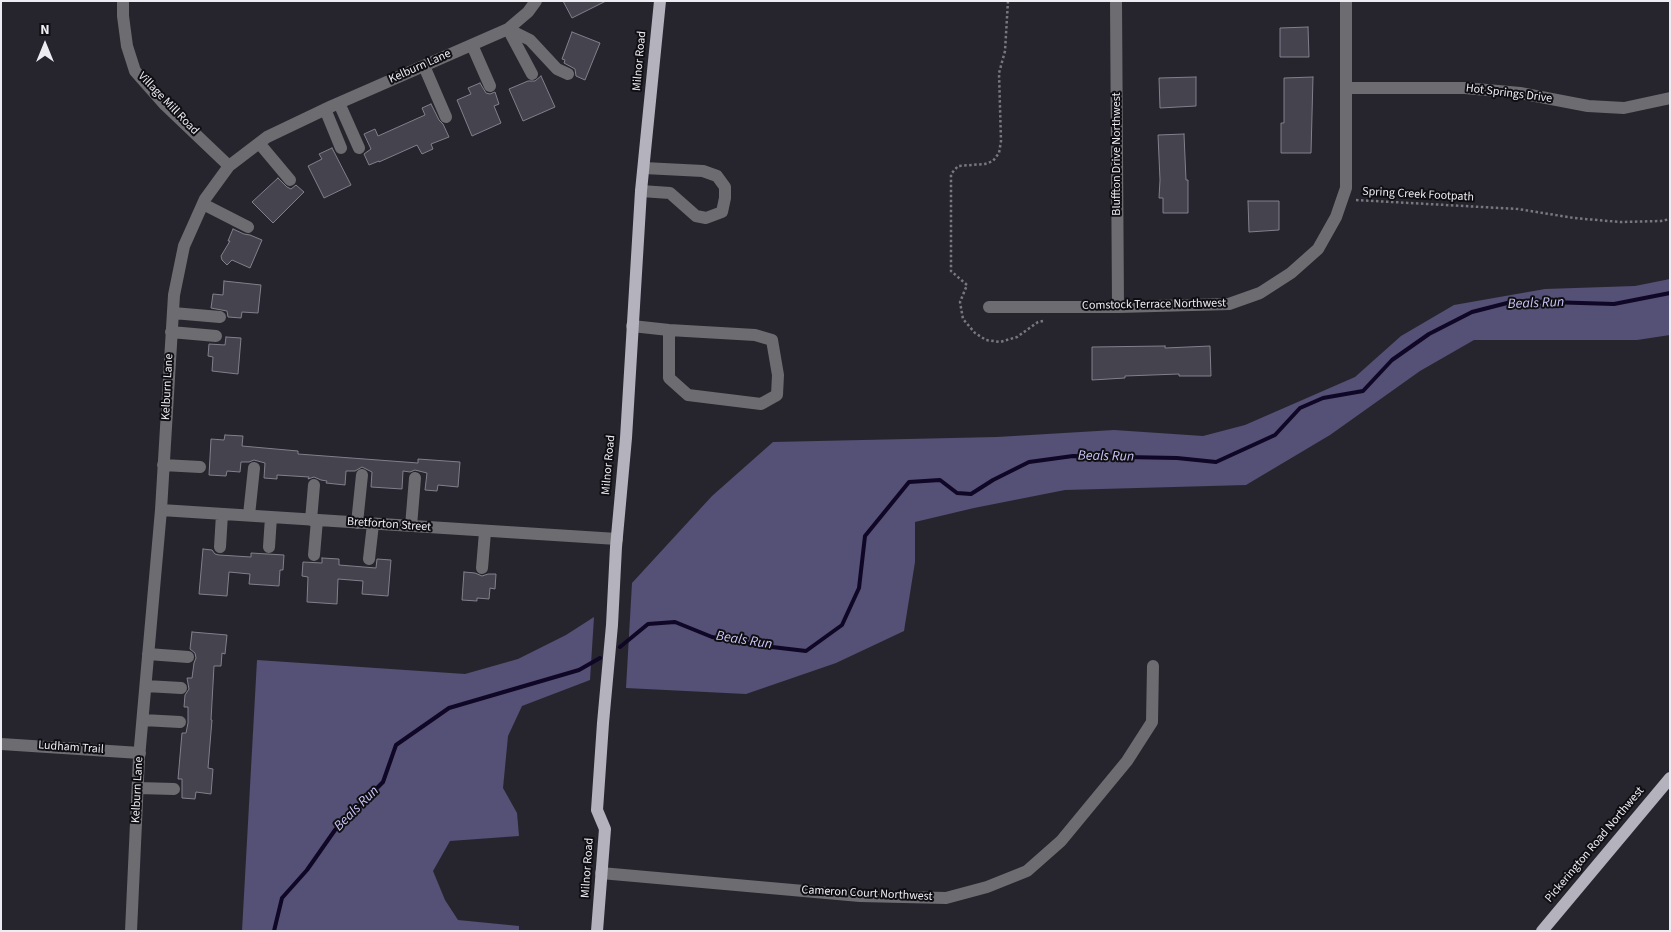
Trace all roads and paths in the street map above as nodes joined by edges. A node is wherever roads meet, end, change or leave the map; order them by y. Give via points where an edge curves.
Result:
1 (123, 1) edge
2 (536, 1) edge
3 (660, 1) edge
4 (1008, 1) edge
5 (1116, 1) edge
6 (1346, 1) edge
7 (508, 29) junction
8 (472, 44) junction
9 (424, 66) junction
10 (532, 74) dead end
11 (568, 74) dead end
12 (490, 86) dead end
13 (1346, 88) junction
14 (1670, 98) edge
15 (339, 103) junction
16 (325, 109) junction
17 (446, 117) dead end
18 (259, 143) junction
19 (341, 148) dead end
20 (359, 148) dead end
21 (229, 166) junction
22 (644, 168) junction
23 (290, 180) dead end
24 (641, 191) junction
25 (203, 204) junction
26 (1352, 208) dead end
27 (1670, 219) edge
28 (248, 227) dead end
29 (989, 307) dead end
30 (1118, 307) junction
31 (172, 313) junction
32 (220, 317) dead end
33 (1050, 319) dead end
34 (632, 326) junction
35 (669, 330) junction
36 (171, 332) junction
37 (216, 336) dead end
38 (163, 465) junction
39 (200, 467) dead end
40 (254, 468) dead end
41 (362, 475) dead end
42 (416, 478) dead end
43 (314, 485) dead end
44 (161, 510) junction
45 (222, 514) junction
46 (249, 515) junction
47 (271, 517) junction
48 (314, 520) junction
49 (357, 522) junction
50 (373, 524) junction
51 (411, 526) junction
52 (485, 532) junction
53 (617, 539) junction
54 (220, 547) dead end
55 (269, 548) dead end
56 (314, 555) dead end
57 (369, 559) dead end
58 (482, 568) dead end
59 (148, 654) junction
60 (188, 657) dead end
61 (1153, 666) dead end
62 (146, 686) junction
63 (181, 688) dead end
64 (142, 720) junction
65 (180, 722) dead end
66 (1, 744) edge
67 (140, 753) junction
68 (1670, 778) edge
69 (138, 788) junction
70 (174, 789) dead end
71 (601, 873) junction
72 (131, 931) edge
73 (597, 931) edge
74 (1542, 931) edge

1 - 21 street, Village Mill Road via 127,46 136,71 165,105
2 - 7 street, Kelburn Lane
3 - 22 main road, Milnor Road
4 - 33 path via 999,73 1000,147 993,160 985,164 958,166 951,174 951,271 967,284 960,302 963,318 975,333 986,340 1000,342 1017,337 1038,322
5 - 30 street, Bluffton Drive Northwest
6 - 13 street, Comstock Terrace Northwest
7 - 8 street, Kelburn Lane
7 - 10 street
7 - 11 street via 530,40 557,69
8 - 9 street, Kelburn Lane
8 - 12 street
9 - 15 street, Kelburn Lane
9 - 17 street
13 - 14 street, Hot Springs Drive via 1465,88 1520,93 1588,106 1624,108
13 - 30 street, Comstock Terrace Northwest via 1346,188 1336,217 1318,248 1291,273 1260,293 1229,304
15 - 16 street, Kelburn Lane
15 - 20 street
16 - 18 street, Kelburn Lane
16 - 19 street
18 - 21 street, Kelburn Lane
18 - 23 street
21 - 25 street, Kelburn Lane
22 - 24 main road, Milnor Road
22 - 24 street via 703,171 717,176 725,187 725,198 722,212 706,218 696,216 670,193
24 - 34 main road, Milnor Road
25 - 28 street
25 - 31 street, Kelburn Lane via 184,246
26 - 27 path, Spring Creek Footpath via 1356,199 1518,209 1620,222
29 - 30 street, Comstock Terrace Northwest
31 - 32 street
31 - 36 street, Kelburn Lane
34 - 35 street
34 - 53 main road, Milnor Road
35 - 35 street via 755,335 772,340 778,395 761,404 688,395 669,378
36 - 37 street
36 - 38 street, Kelburn Lane
38 - 39 street
38 - 44 street, Kelburn Lane
40 - 46 street
41 - 49 street
42 - 51 street
43 - 48 street
44 - 45 street, Bretforton Street
44 - 59 street, Kelburn Lane
45 - 46 street, Bretforton Street
45 - 54 street
46 - 47 street, Bretforton Street
47 - 48 street, Bretforton Street
47 - 55 street
48 - 49 street, Bretforton Street
48 - 56 street
49 - 50 street, Bretforton Street
50 - 51 street, Bretforton Street
50 - 57 street
51 - 52 street, Bretforton Street
52 - 53 street, Bretforton Street
52 - 58 street
53 - 71 main road, Milnor Road via 598,810 604,829
59 - 60 street
59 - 62 street, Kelburn Lane
61 - 71 street, Cameron Court Northwest via 1152,722 1128,761 1062,840 1027,871 987,886 946,898 860,896
62 - 63 street
62 - 64 street, Kelburn Lane
64 - 65 street
64 - 67 street, Kelburn Lane
66 - 67 street, Ludham Trail
67 - 69 street, Kelburn Lane
68 - 74 main road, Pickerington Road Northwest
69 - 70 street
69 - 72 street, Kelburn Lane
71 - 73 main road, Milnor Road

